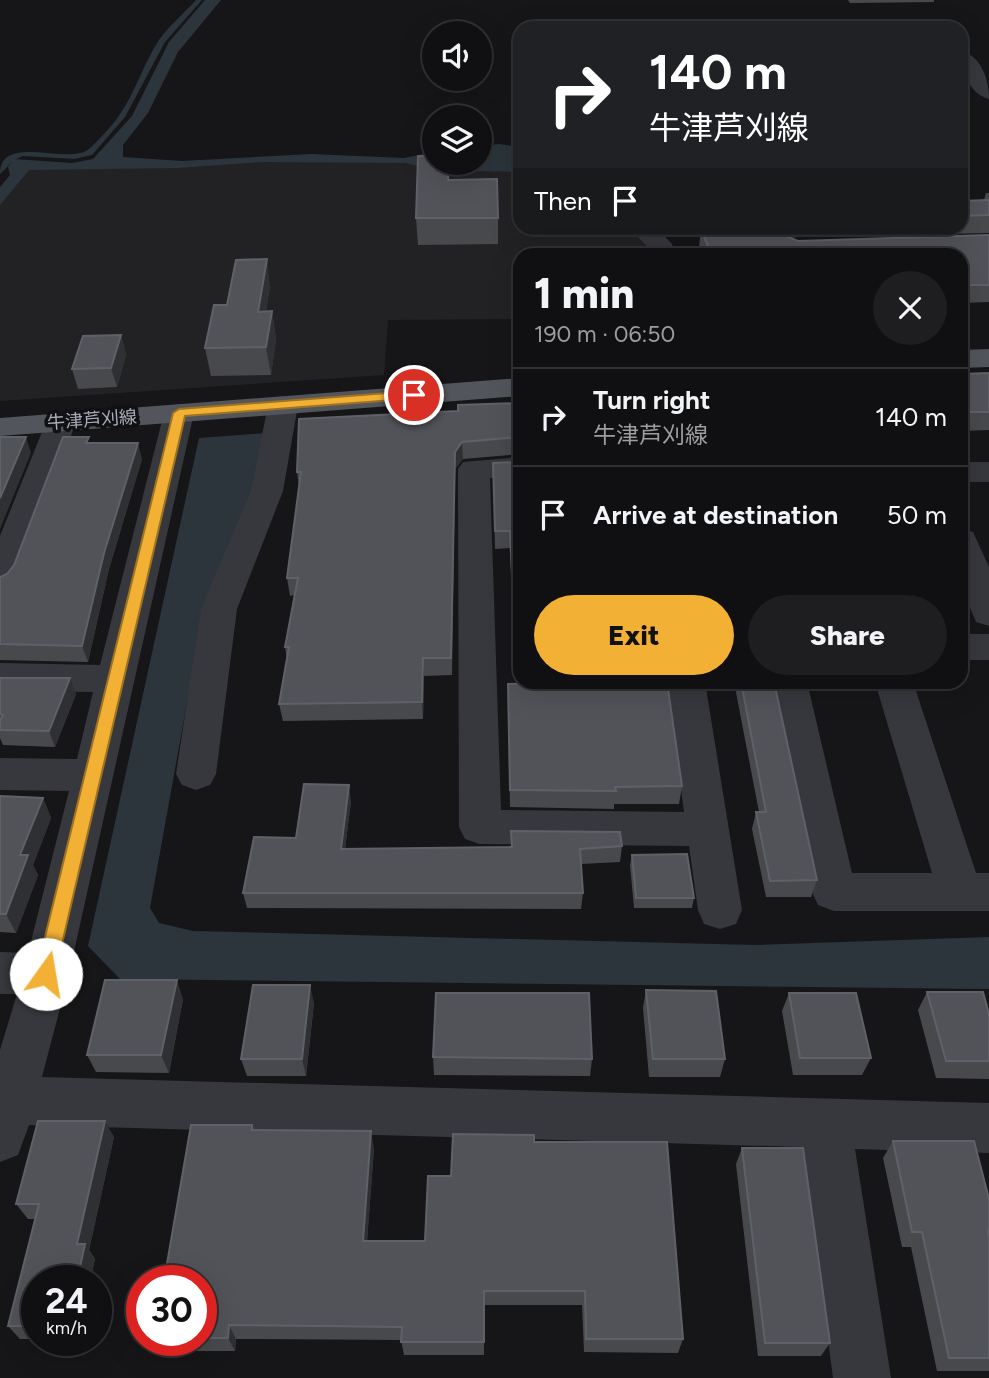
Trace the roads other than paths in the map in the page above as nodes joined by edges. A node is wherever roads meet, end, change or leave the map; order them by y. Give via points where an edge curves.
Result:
1 (968, 66) edge
2 (989, 93) edge
3 (989, 358) edge
4 (968, 359) edge
5 (513, 388) edge
6 (283, 405) junction
7 (179, 413) junction
8 (61, 422) junction
9 (0, 427) edge
10 (513, 467) edge
11 (968, 472) edge
12 (989, 472) edge
13 (968, 558) edge
14 (0, 580) edge
15 (989, 613) edge
16 (968, 647) edge
17 (989, 647) edge
18 (0, 677) edge
19 (116, 679) junction
20 (686, 689) edge
21 (790, 689) edge
22 (897, 689) edge
23 (0, 774) edge
24 (196, 774) dead end
25 (93, 775) junction
26 (707, 829) junction
27 (974, 892) edge
28 (720, 910) dead end
29 (0, 973) edge
30 (46, 974) junction
31 (5, 1118) edge
32 (826, 1125) junction
33 (989, 1128) edge
34 (862, 1378) edge

1 - 2 street
3 - 4 main road
5 - 6 main road, 牛津芦刈線
6 - 7 main road, 牛津芦刈線
6 - 24 street via 267,491 219,608
7 - 8 main road, 牛津芦刈線
7 - 19 street
8 - 9 main road, 牛津芦刈線
8 - 14 street
10 - 26 street via 474,469 480,827
11 - 12 street
13 - 15 street
16 - 17 street
18 - 19 street
19 - 25 street
20 - 26 street
21 - 27 street via 834,892
22 - 27 street
23 - 25 street
25 - 30 street
26 - 28 street
29 - 30 street
30 - 31 street
31 - 32 street
32 - 33 street
32 - 34 street

